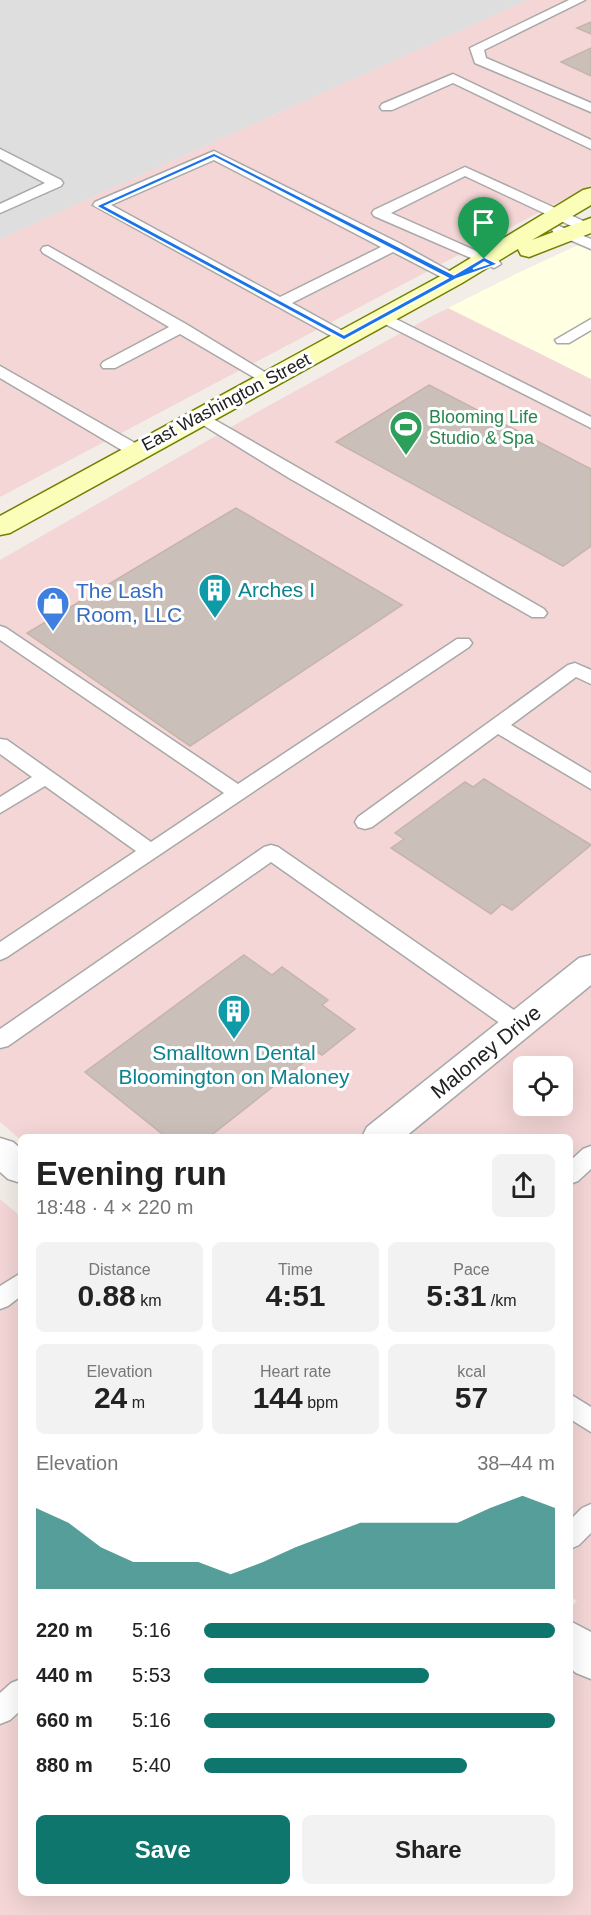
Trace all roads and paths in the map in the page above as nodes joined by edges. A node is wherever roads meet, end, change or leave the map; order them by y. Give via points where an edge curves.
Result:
1 (579, 0) edge
2 (387, 107) dead end
3 (591, 108) edge
4 (591, 145) edge
5 (0, 153) edge
6 (591, 195) edge
7 (0, 209) edge
8 (573, 228) edge
9 (394, 246) junction
10 (48, 250) dead end
11 (489, 262) junction
12 (454, 278) junction
13 (280, 303) junction
14 (382, 317) junction
15 (591, 324) edge
16 (181, 327) junction
17 (344, 338) junction
18 (562, 340) dead end
19 (109, 365) dead end
20 (0, 371) edge
21 (268, 379) junction
22 (201, 417) junction
23 (591, 423) edge
24 (136, 451) junction
25 (0, 528) edge
26 (538, 613) dead end
27 (0, 632) edge
28 (463, 643) dead end
29 (591, 678) edge
30 (498, 726) junction
31 (0, 745) edge
32 (46, 777) junction
33 (591, 782) edge
34 (237, 793) junction
35 (0, 806) edge
36 (366, 822) dead end
37 (150, 851) junction
38 (0, 952) edge
39 (591, 967) edge
40 (519, 1025) junction
41 (0, 1040) edge
42 (384, 1134) edge
43 (0, 1152) edge
44 (591, 1155) edge
45 (18, 1167) edge
46 (573, 1172) edge
47 (18, 1285) edge
48 (0, 1299) edge
49 (573, 1407) edge
50 (591, 1421) edge
51 (591, 1516) edge
52 (573, 1534) edge
53 (573, 1644) edge
54 (591, 1659) edge
55 (18, 1695) edge
56 (0, 1711) edge

1 - 3 lane via 477,48 480,60
2 - 4 lane via 453,78
5 - 7 lane via 56,183
6 - 8 main road, East Washington Street
8 - 11 main road, East Washington Street
8 - 11 lane via 465,171 379,213
9 - 12 lane
9 - 13 lane
9 - 13 lane via 214,155 100,206
10 - 16 lane
11 - 12 main road, East Washington Street
12 - 14 main road, East Washington Street
13 - 17 lane
14 - 17 main road, East Washington Street
14 - 23 lane
15 - 18 lane
16 - 19 lane
16 - 21 lane
17 - 21 main road, East Washington Street
20 - 24 lane
21 - 22 main road, East Washington Street
22 - 24 main road, East Washington Street
22 - 26 lane
24 - 25 main road, East Washington Street
27 - 34 lane
28 - 34 lane
29 - 30 lane via 575,669
30 - 33 lane
30 - 36 lane
31 - 32 lane
32 - 35 lane
32 - 37 lane
34 - 37 lane
37 - 38 lane
39 - 40 street, Maloney Drive
40 - 41 lane via 271,852
40 - 42 street, Maloney Drive
43 - 45 street
44 - 46 lane
47 - 48 lane
49 - 50 lane
51 - 52 lane
53 - 54 street
55 - 56 lane

